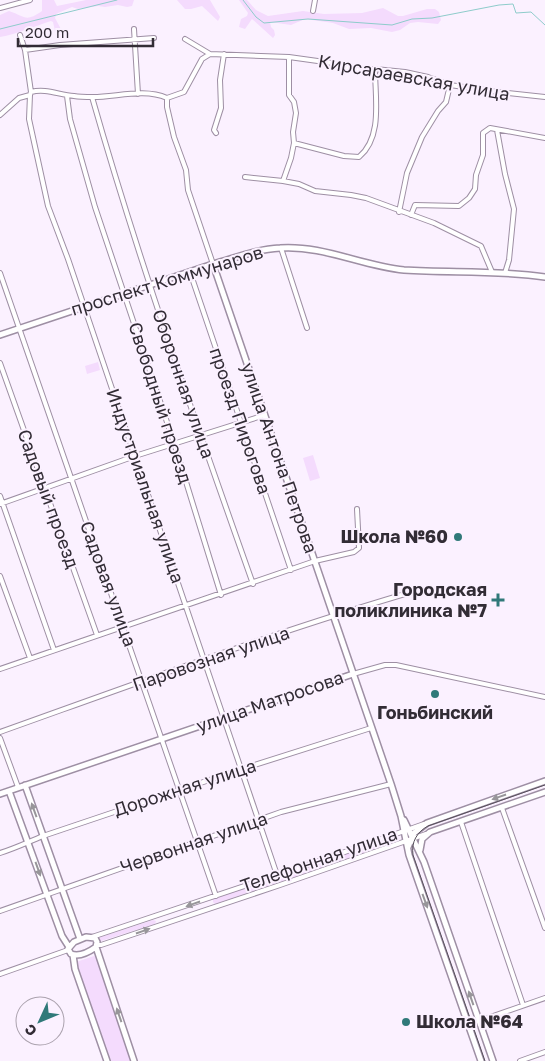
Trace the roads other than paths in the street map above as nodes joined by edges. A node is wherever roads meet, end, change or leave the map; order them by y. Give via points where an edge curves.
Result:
1 (30, 0) edge
2 (315, 0) edge
3 (0, 8) edge
4 (313, 11) dead end
5 (134, 29) dead end
6 (20, 34) dead end
7 (154, 38) dead end
8 (135, 39) junction
9 (185, 39) dead end
10 (25, 50) junction
11 (210, 54) junction
12 (224, 54) junction
13 (289, 57) junction
14 (375, 69) junction
15 (450, 85) junction
16 (31, 93) junction
17 (138, 94) junction
18 (67, 96) junction
19 (92, 97) junction
20 (545, 97) edge
21 (167, 98) junction
22 (0, 115) edge
23 (497, 130) junction
24 (216, 133) dead end
25 (545, 138) edge
26 (294, 143) junction
27 (245, 177) dead end
28 (282, 180) junction
29 (399, 212) junction
30 (411, 216) junction
31 (281, 248) junction
32 (213, 264) junction
33 (190, 272) junction
34 (492, 272) junction
35 (0, 273) edge
36 (505, 273) junction
37 (545, 277) edge
38 (150, 284) junction
39 (124, 293) junction
40 (84, 307) junction
41 (307, 328) dead end
42 (19, 329) junction
43 (0, 335) edge
44 (0, 363) edge
45 (265, 415) junction
46 (240, 423) junction
47 (200, 435) junction
48 (174, 443) junction
49 (135, 456) junction
50 (71, 480) junction
51 (45, 489) junction
52 (0, 496) edge
53 (1, 503) edge
54 (357, 509) dead end
55 (315, 561) junction
56 (291, 570) junction
57 (0, 576) edge
58 (253, 584) junction
59 (422, 589) dead end
60 (220, 595) junction
61 (186, 606) junction
62 (333, 617) junction
63 (123, 627) junction
64 (97, 635) junction
65 (54, 650) junction
66 (30, 658) junction
67 (206, 660) junction
68 (0, 669) edge
69 (353, 674) junction
70 (143, 682) junction
71 (545, 697) edge
72 (224, 717) junction
73 (371, 728) junction
74 (0, 732) edge
75 (0, 738) edge
76 (161, 739) junction
77 (242, 769) junction
78 (545, 781) edge
79 (391, 784) junction
80 (25, 785) junction
81 (18, 788) junction
82 (178, 790) junction
83 (9, 791) junction
84 (545, 792) edge
85 (0, 794) edge
86 (502, 808) junction
87 (260, 821) junction
88 (461, 822) junction
89 (427, 823) junction
90 (406, 830) junction
91 (430, 832) junction
92 (44, 836) junction
93 (410, 839) junction
94 (28, 842) junction
95 (196, 842) junction
96 (420, 851) junction
97 (0, 853) edge
98 (278, 875) junction
99 (63, 888) junction
100 (47, 894) junction
101 (216, 896) junction
102 (0, 911) edge
103 (545, 928) edge
104 (92, 937) junction
105 (80, 939) junction
106 (96, 946) junction
107 (69, 948) junction
108 (73, 955) junction
109 (0, 974) edge
110 (545, 998) edge
111 (523, 1005) junction
112 (479, 1021) junction
113 (545, 1052) edge
114 (107, 1061) edge
115 (134, 1061) edge
116 (480, 1061) edge
117 (493, 1061) edge
118 (520, 1061) edge

1 - 3 street
2 - 4 street
5 - 8 street
6 - 10 street, Индустриальная улица
7 - 8 street
8 - 10 street
8 - 17 street
9 - 11 street
10 - 16 street, Индустриальная улица
11 - 12 street, Кирсараевская улица
11 - 21 street via 202,59 184,92
12 - 13 street, Кирсараевская улица
12 - 24 street
13 - 14 street, Кирсараевская улица via 351,70
13 - 26 street via 289,95 296,113
14 - 15 street, Кирсараевская улица via 428,77
14 - 26 street via 376,114 373,137 366,151 358,157 344,156
15 - 20 street, Кирсараевская улица
15 - 29 street via 446,102 422,137 407,173
16 - 18 street via 50,91
16 - 22 street via 19,98
16 - 40 street, Индустриальная улица via 29,119 48,206
17 - 19 street
17 - 21 street
18 - 19 street
18 - 39 street, Свободный проезд via 70,119 95,207
19 - 38 street, Оборонная улица
21 - 32 street, улица Антона Петрова via 174,137 186,170 188,190
23 - 25 street
23 - 30 street via 490,128 484,132 483,155 475,189 464,203 455,206 417,204
23 - 36 street via 514,209
26 - 28 street
27 - 28 street
28 - 29 street via 315,191 366,198
29 - 30 street
30 - 34 street via 434,223 481,246
31 - 32 street, проспект Коммунаров
31 - 34 street, проспект Коммунаров via 312,250 404,270
31 - 41 street
32 - 33 street, проспект Коммунаров
32 - 45 street, улица Антона Петрова
33 - 38 street, проспект Коммунаров
33 - 46 street, проезд Пирогова
34 - 36 street, проспект Коммунаров
35 - 42 street, Садовая улица
36 - 37 street, проспект Коммунаров
38 - 39 street, проспект Коммунаров
38 - 47 street, Оборонная улица
39 - 40 street, проспект Коммунаров
39 - 48 street, Свободный проезд
40 - 42 street, проспект Коммунаров
40 - 49 street, Индустриальная улица
42 - 43 street, проспект Коммунаров
42 - 50 street, Садовая улица
44 - 51 street, Садовый проезд
45 - 46 street
45 - 55 street, улица Антона Петрова
46 - 47 street
46 - 56 street, проезд Пирогова
47 - 48 street
47 - 58 street, Оборонная улица
48 - 49 street
48 - 60 street, Свободный проезд
49 - 50 street
49 - 61 street, Индустриальная улица
50 - 51 street
50 - 63 street, Садовая улица
51 - 53 street
51 - 64 street, Садовый проезд
52 - 53 street
53 - 65 street
54 - 55 street via 360,548
55 - 56 street
55 - 62 street, улица Антона Петрова
56 - 58 street
57 - 66 street
58 - 60 street
59 - 62 street, Паровозная улица
60 - 61 street
61 - 63 street
61 - 67 street, Индустриальная улица
62 - 67 street, Паровозная улица
62 - 69 street, улица Антона Петрова
63 - 64 street
63 - 70 street, Садовая улица
64 - 65 street
65 - 66 street
66 - 68 street
67 - 70 street, Паровозная улица
67 - 72 street, Индустриальная улица
69 - 71 street, улица Матросова via 385,664 396,665
69 - 72 street, улица Матросова
69 - 73 street, улица Антона Петрова
70 - 74 street, Паровозная улица
70 - 76 street, Садовая улица
72 - 76 street, улица Матросова
72 - 77 street, Индустриальная улица
73 - 77 street, Дорожная улица
73 - 79 street, улица Антона Петрова
75 - 81 street
76 - 80 street, улица Матросова
76 - 82 street, Садовая улица
77 - 82 street, Дорожная улица
77 - 87 street, Индустриальная улица
78 -> 89 street, Телефонная улица
79 - 87 street, Червонная улица via 281,812
79 - 90 street, улица Антона Петрова
80 - 81 street, улица Матросова
92 -> 80 street
81 - 83 street, улица Матросова
82 - 92 street, Дорожная улица
82 - 95 street, Садовая улица
83 - 85 street, улица Матросова
83 - 94 street
84 - 86 street, Телефонная улица
86 - 88 street, Телефонная улица
86 - 103 street
87 - 95 street, Червонная улица
87 - 98 street, Индустриальная улица
88 - 91 street, Телефонная улица
88 - 111 street
89 - 90 street, Телефонная улица
89 - 93 street
90 - 93 street, улица Антона Петрова
90 - 98 street, Телефонная улица
91 - 93 street, Телефонная улица
91 - 96 street via 422,839
92 - 94 street, Дорожная улица
92 - 99 street
93 - 96 street, улица Антона Петрова
106 -> 93 street, Телефонная улица
93 -> 116 street, улица Антона Петрова via 408,854
94 - 97 street, Дорожная улица
94 -> 100 street
95 - 99 street, Червонная улица
95 - 101 street, Садовая улица
112 -> 96 street, улица Антона Петрова
98 - 101 street, Телефонная улица
99 - 100 street, Червонная улица
99 - 105 street
100 - 102 street, Червонная улица
100 - 107 street
101 -> 104 street, Телефонная улица
104 - 105 street
104 - 106 street
105 - 107 street
106 - 108 street via 84,954
115 -> 106 street
107 - 108 street
107 - 109 street
108 - 114 street
110 - 111 street
111 - 112 street
112 - 117 street, улица Антона Петрова
113 - 118 street

